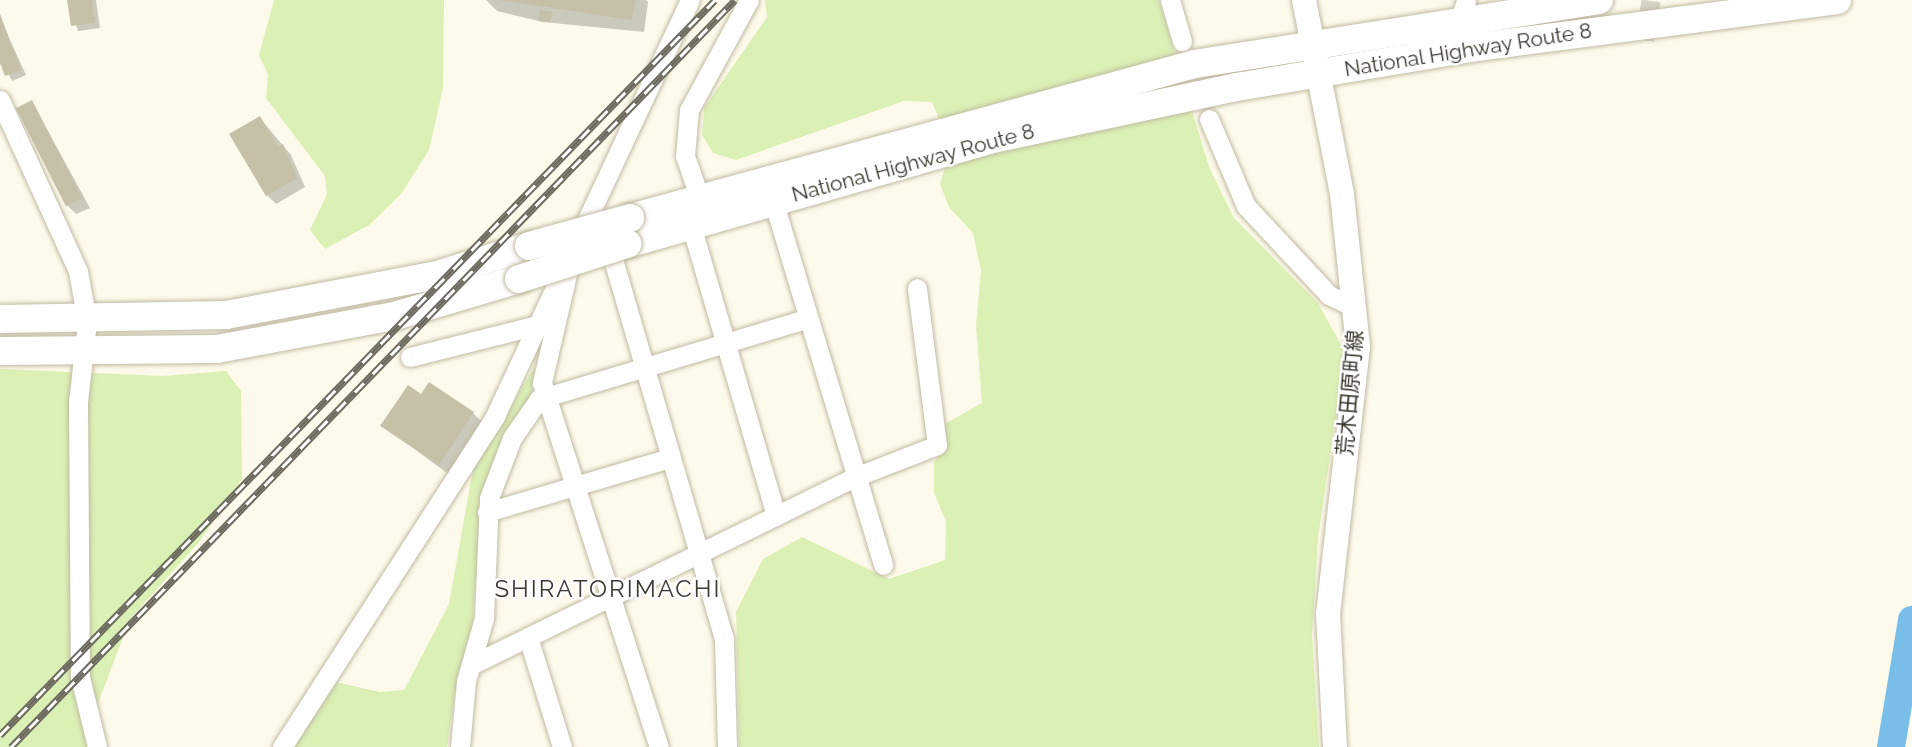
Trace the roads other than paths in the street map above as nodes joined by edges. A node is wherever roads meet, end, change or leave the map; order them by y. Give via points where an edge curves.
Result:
1 (690, 0) edge
2 (749, 0) edge
3 (1170, 0) edge
4 (1304, 0) edge
5 (1599, 0) edge
6 (1837, 0) edge
7 (1463, 10) edge
8 (1182, 41) dead end
9 (1314, 43) junction
10 (1319, 73) junction
11 (0, 100) edge
12 (1209, 119) dead end
13 (699, 196) junction
14 (773, 200) junction
15 (691, 225) junction
16 (622, 237) junction
17 (568, 259) junction
18 (917, 288) dead end
19 (1356, 308) junction
20 (806, 318) junction
21 (0, 319) edge
22 (87, 322) junction
23 (533, 326) junction
24 (727, 342) junction
25 (0, 351) edge
26 (85, 355) junction
27 (410, 357) dead end
28 (644, 372) junction
29 (548, 397) junction
30 (669, 458) junction
31 (855, 477) junction
32 (578, 486) junction
33 (487, 512) junction
34 (776, 516) junction
35 (698, 553) junction
36 (883, 565) dead end
37 (614, 594) junction
38 (528, 636) junction
39 (471, 665) junction
40 (721, 745) edge
41 (97, 747) edge
42 (282, 747) edge
43 (460, 747) edge
44 (562, 747) edge
45 (659, 747) edge
46 (1335, 747) edge

1 - 17 street
2 - 13 street via 692,98 685,156
3 - 8 street
4 - 9 main road, 荒木田原町線
5 - 7 highway, National Highway Route 8
6 - 10 highway, National Highway Route 8
7 - 9 highway, National Highway Route 8
9 - 10 main road, 荒木田原町線
9 - 13 highway, National Highway Route 8 via 1058,98
10 - 14 highway, National Highway Route 8 via 989,140
10 - 19 main road, 荒木田原町線
11 - 22 street via 78,271
12 - 19 street via 1246,206 1329,295
13 - 16 highway, National Highway Route 8
14 - 15 highway, National Highway Route 8
14 - 20 street
15 - 16 highway, National Highway Route 8
15 - 24 street
16 - 22 highway, National Highway Route 8, bridge via 529,246 437,275 267,309
16 - 26 highway, National Highway Route 8, bridge via 519,279 318,331 217,349
16 - 28 street
17 - 23 street
17 - 29 street via 567,286 543,368
18 - 31 street via 937,445
19 - 46 main road, 荒木田原町線 via 1358,347 1328,614
20 - 24 street
20 - 31 street
21 - 22 highway, National Highway Route 8
22 - 26 street
23 - 27 street
23 - 42 street via 495,415
24 - 28 street
24 - 34 street
25 - 26 highway, National Highway Route 8
26 - 41 street via 78,402 80,677
28 - 29 street
28 - 30 street
29 - 32 street
29 - 33 street via 539,399 512,438
30 - 32 street
30 - 35 street
31 - 34 street
31 - 36 street
32 - 33 street
32 - 37 street
33 - 39 street via 484,618
34 - 35 street
35 - 37 street
35 - 40 street via 724,640
37 - 38 street
37 - 45 street
38 - 39 street
38 - 44 street
39 - 43 street

